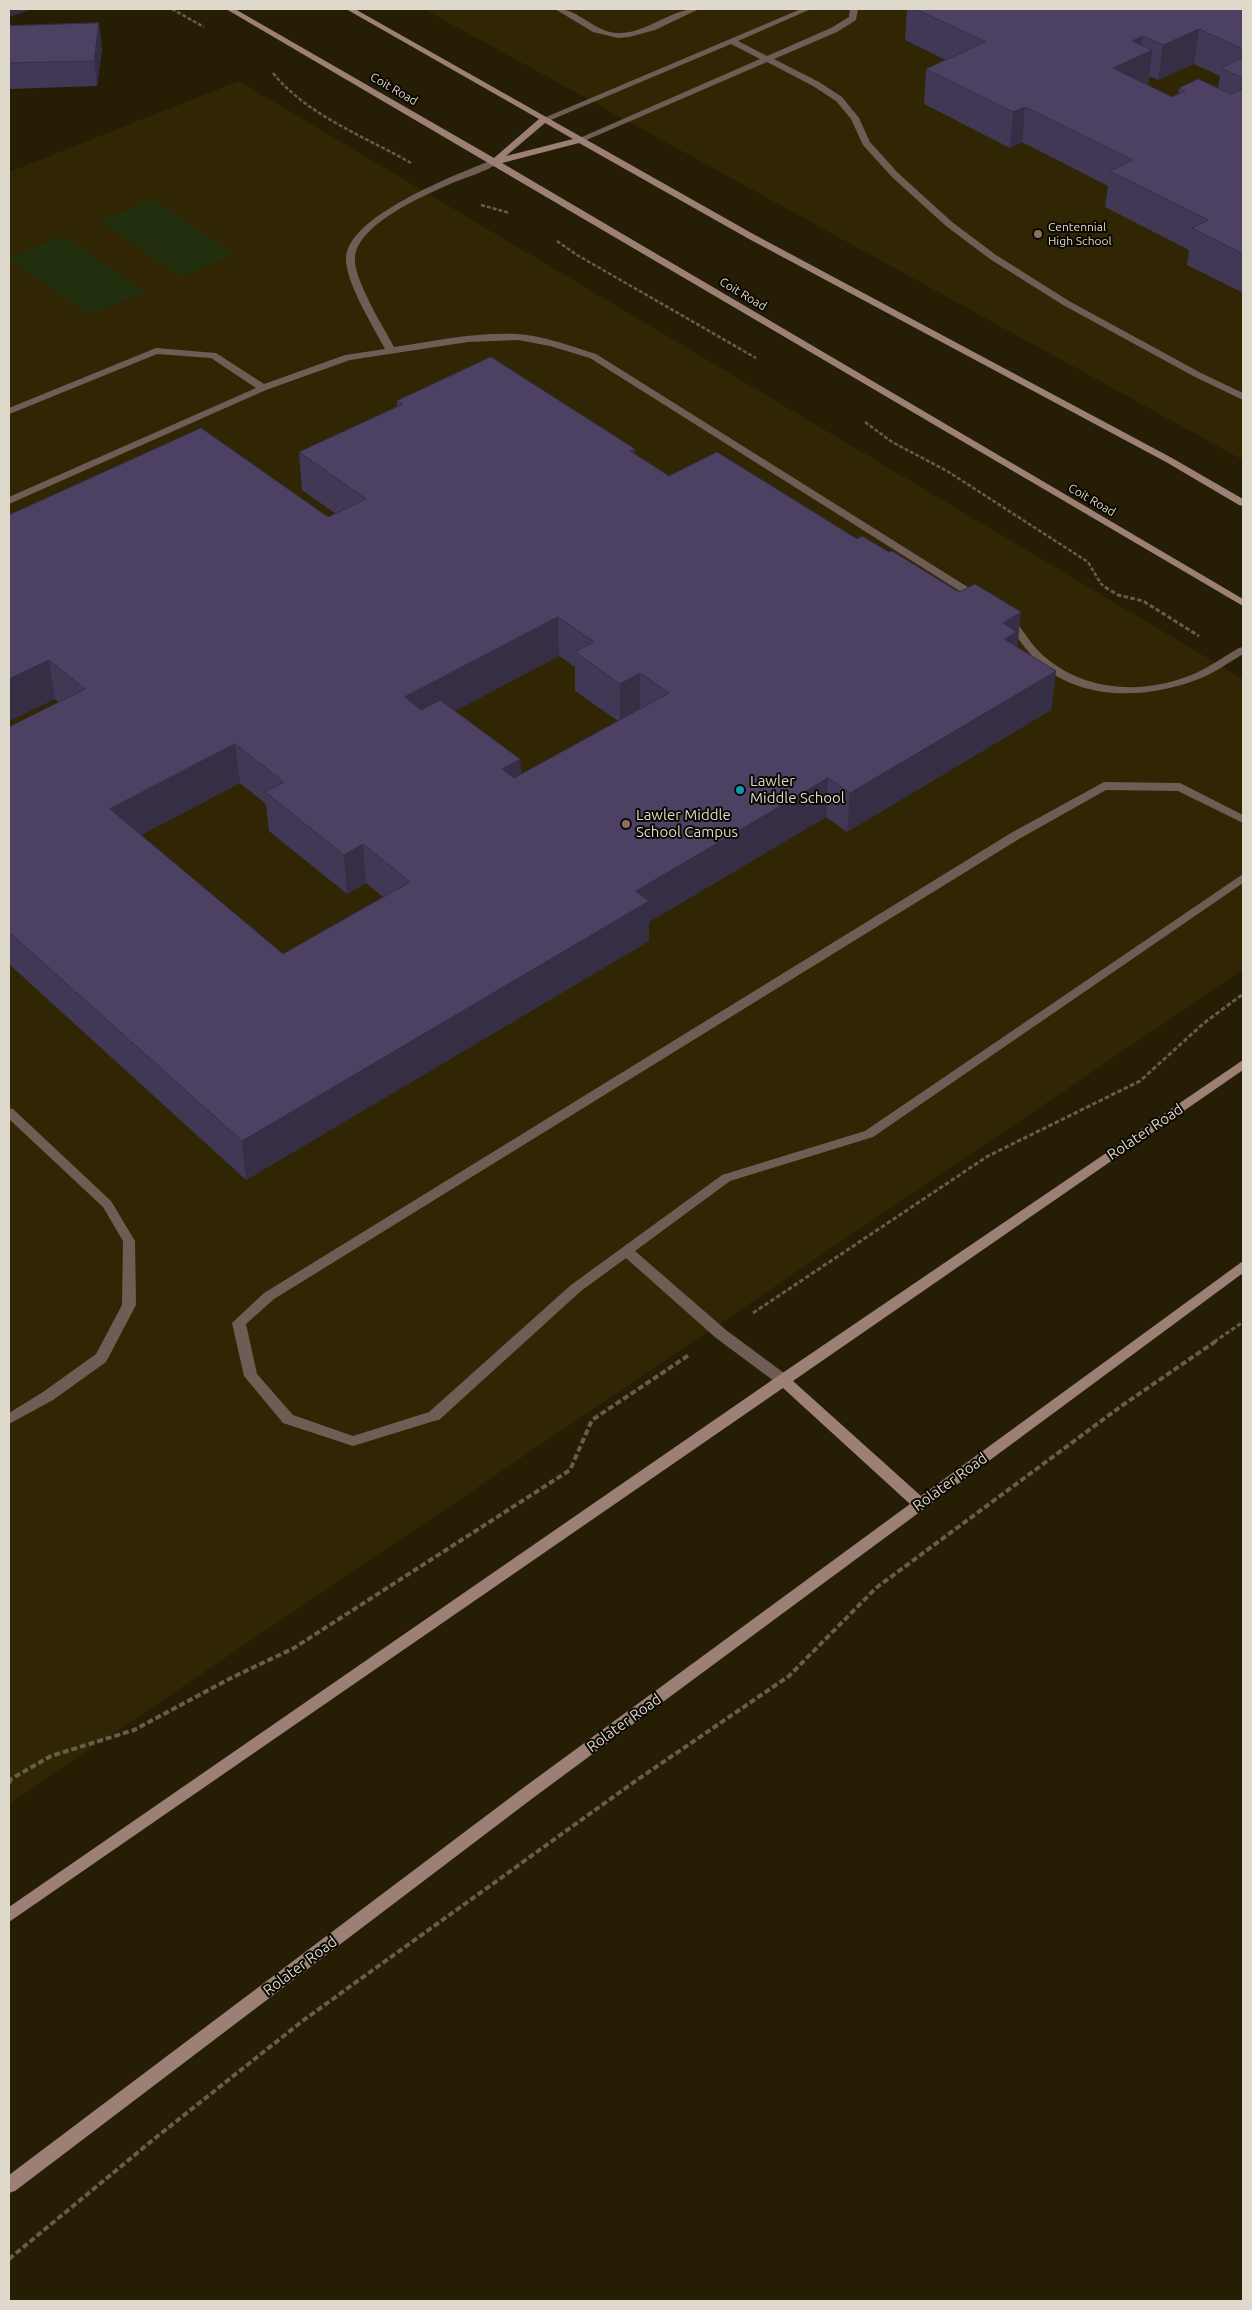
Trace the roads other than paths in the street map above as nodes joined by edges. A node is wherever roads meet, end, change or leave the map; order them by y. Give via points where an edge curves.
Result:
1 (230, 9) edge
2 (350, 9) edge
3 (560, 9) edge
4 (696, 9) edge
5 (807, 9) edge
6 (854, 9) edge
7 (732, 41) junction
8 (767, 59) junction
9 (543, 120) junction
10 (579, 140) junction
11 (495, 162) junction
12 (390, 351) junction
13 (263, 388) junction
14 (1243, 397) edge
15 (9, 411) edge
16 (9, 501) edge
17 (1243, 503) edge
18 (1243, 602) edge
19 (1243, 650) edge
20 (1243, 819) edge
21 (1243, 878) edge
22 (1243, 1064) edge
23 (9, 1112) edge
24 (626, 1251) junction
25 (1243, 1266) edge
26 (783, 1380) junction
27 (9, 1419) edge
28 (920, 1504) junction
29 (9, 1915) edge
30 (9, 2185) edge

1 - 11 main road, Coit Road
2 - 9 main road
3 - 4 lane via 606,34 624,35 640,32
5 - 7 lane
6 - 8 lane via 853,18 848,23
7 - 8 lane
7 - 9 lane
8 - 10 lane
8 - 14 lane via 845,103 856,118 866,143 948,224 993,257 1074,308
9 - 10 main road
9 - 11 main road
10 - 11 main road
10 - 17 main road via 760,242 1169,460
11 - 12 lane via 380,217 357,240 350,256 354,276
11 - 18 main road, Coit Road
12 - 13 lane via 348,357
12 - 19 lane via 468,339 518,337 552,343 593,356 1006,616 1046,663 1082,684 1108,690 1156,690 1194,678
13 - 15 lane via 213,355 156,351
13 - 16 lane
20 - 24 lane via 1180,787 1104,786 1023,831 269,1296 239,1323 251,1376 288,1419 353,1441 434,1416 576,1288
21 - 24 lane via 869,1134 726,1178
22 - 26 main road, Rolater Road
23 - 27 lane via 107,1204 129,1241 129,1305 101,1358
24 - 26 lane via 721,1334
25 - 28 main road, Rolater Road
26 - 28 main road
26 - 29 main road, Rolater Road
28 - 30 main road, Rolater Road via 544,1781

